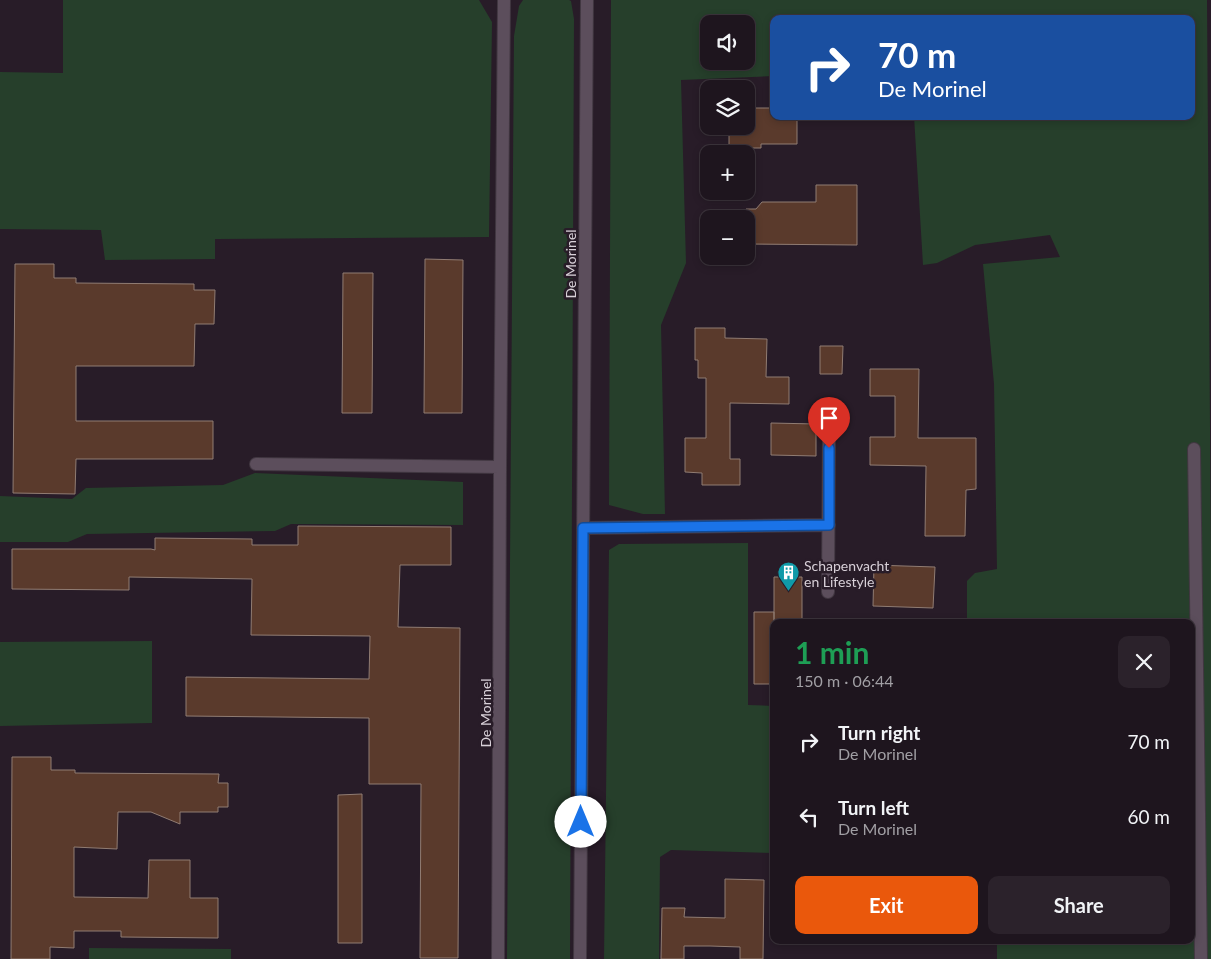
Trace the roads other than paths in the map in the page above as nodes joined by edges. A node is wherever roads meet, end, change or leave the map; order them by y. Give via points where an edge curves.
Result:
1 (504, 0) edge
2 (587, 0) edge
3 (829, 428) dead end
4 (1194, 449) dead end
5 (256, 464) dead end
6 (500, 467) junction
7 (829, 525) junction
8 (583, 528) junction
9 (828, 592) dead end
10 (498, 959) edge
11 (580, 959) edge
12 (1201, 959) edge

1 - 6 street, De Morinel
2 - 8 street, De Morinel
3 - 7 street
4 - 12 street
5 - 6 street
6 - 10 street, De Morinel
7 - 8 street
7 - 9 street
8 - 11 street, De Morinel

